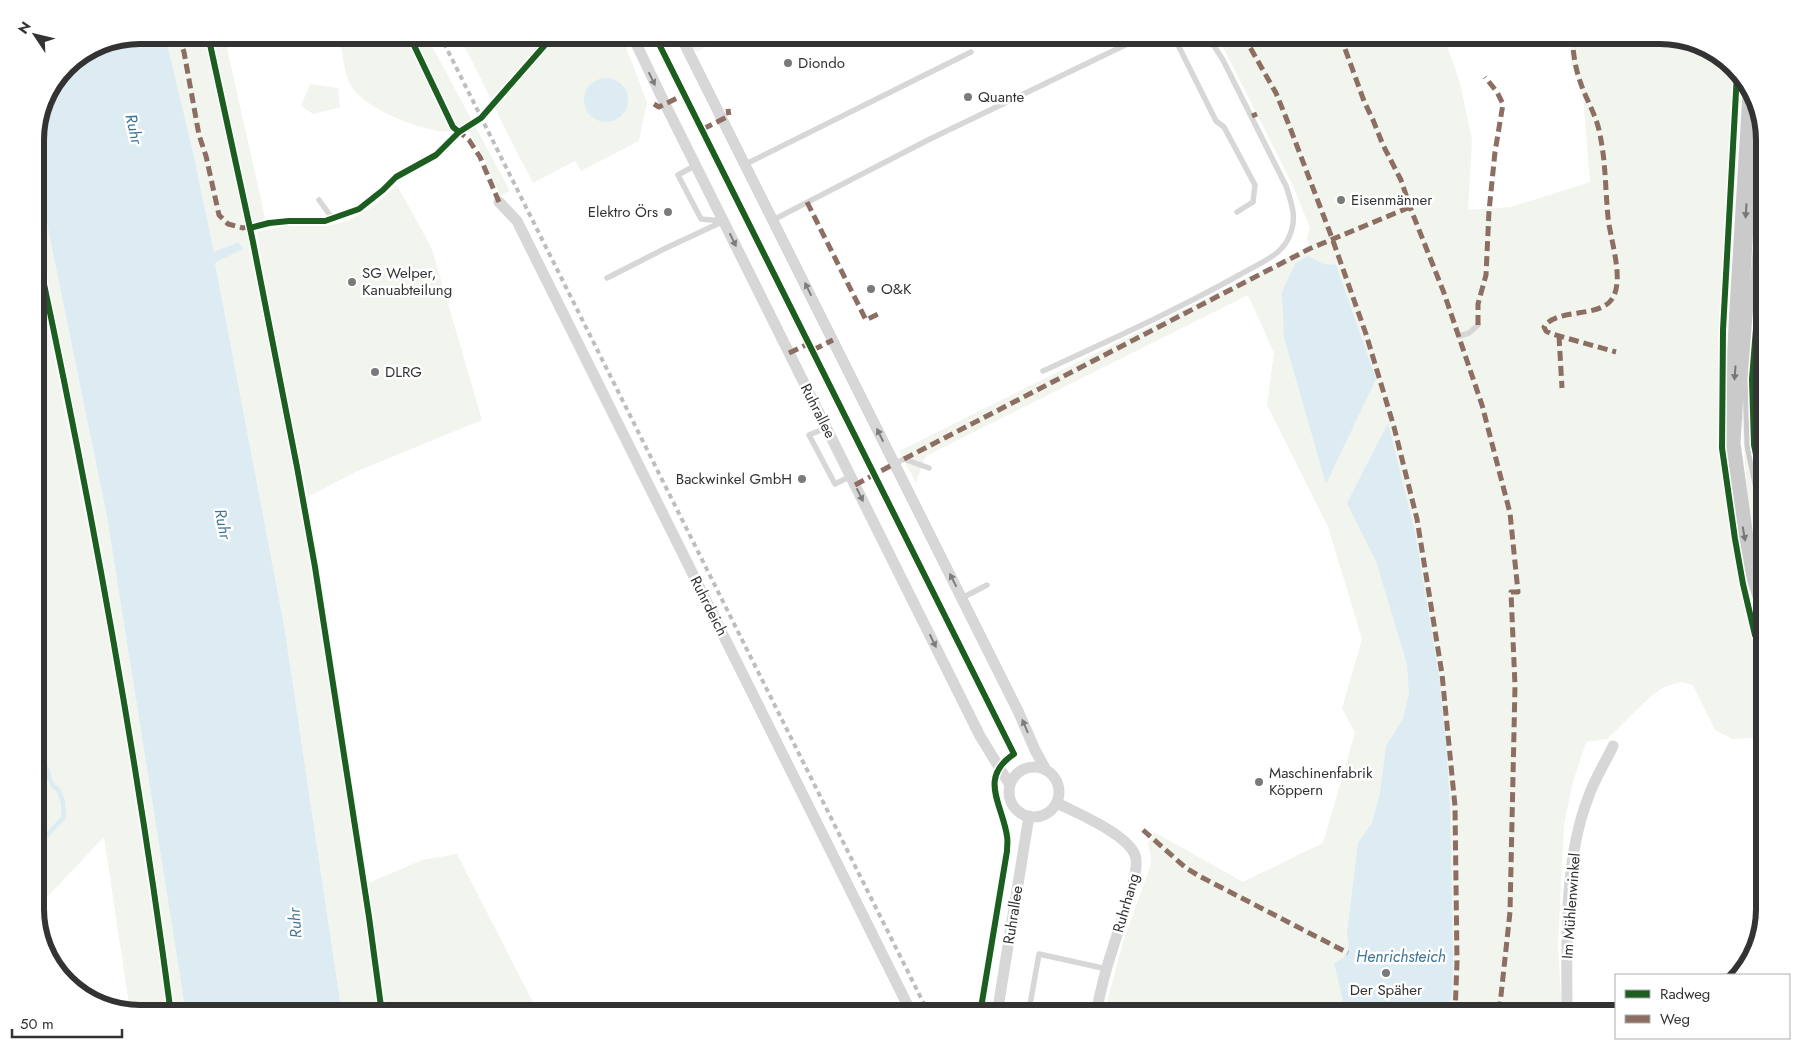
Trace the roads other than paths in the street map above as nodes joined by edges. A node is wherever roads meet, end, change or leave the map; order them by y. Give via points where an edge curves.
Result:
1 (636, 44) edge
2 (685, 44) edge
3 (1127, 44) edge
4 (1178, 44) edge
5 (1211, 44) edge
6 (971, 52) dead end
7 (1751, 109) edge
8 (746, 164) junction
9 (696, 165) junction
10 (411, 169) dead end
11 (319, 200) dead end
12 (499, 202) dead end
13 (1237, 212) dead end
14 (332, 218) junction
15 (773, 220) junction
16 (724, 221) junction
17 (250, 228) dead end
18 (607, 278) dead end
19 (1478, 325) dead end
20 (1756, 329) edge
21 (1459, 336) dead end
22 (1043, 371) dead end
23 (826, 428) junction
24 (1756, 455) edge
25 (894, 464) junction
26 (929, 468) dead end
27 (851, 476) junction
28 (1756, 577) edge
29 (987, 584) dead end
30 (962, 598) junction
31 (1613, 746) dead end
32 (1046, 770) junction
33 (1010, 785) junction
34 (1057, 803) junction
35 (1029, 816) junction
36 (1107, 969) junction
37 (908, 1005) edge
38 (998, 1005) edge
39 (1030, 1005) edge
40 (1098, 1005) edge
41 (1567, 1005) edge

1 -> 9 street, Ruhrallee
2 - 8 street
3 - 15 lane via 928,140
4 - 13 lane via 1216,121 1224,127 1255,185 1253,202
5 - 22 lane via 1224,60 1293,204 1294,224 1286,243 1271,257 1215,288
6 - 8 lane
7 -> 28 main road via 1731,443 1744,538
8 - 15 street
9 - 16 street, Ruhrallee
9 - 16 lane via 678,175 701,218
10 - 14 lane via 396,177 359,208
11 - 14 lane
12 - 37 street, Ruhrdeich via 517,221
14 - 17 lane via 269,223
25 -> 15 street
16 - 18 lane
16 -> 23 street, Ruhrallee
19 - 21 lane
20 - 24 main road via 1752,379
23 - 27 street, Ruhrallee
23 - 27 lane via 809,436 835,484
25 - 26 lane via 904,459
30 -> 25 street
27 -> 33 street, Ruhrallee via 980,736
29 - 30 lane
32 -> 30 street
31 - 41 street, Im Mühlenwinkel via 1588,798 1572,855
32 - 33 street via 1037,767 1023,770
32 - 34 street via 1058,785
33 - 35 street, Ruhrallee via 1012,805
34 - 35 street via 1043,815
34 - 36 street, Ruhrhang via 1116,835 1136,856 1132,886
35 - 38 street, Ruhrallee
36 - 39 lane via 1040,954
36 - 40 street, Ruhrhang

